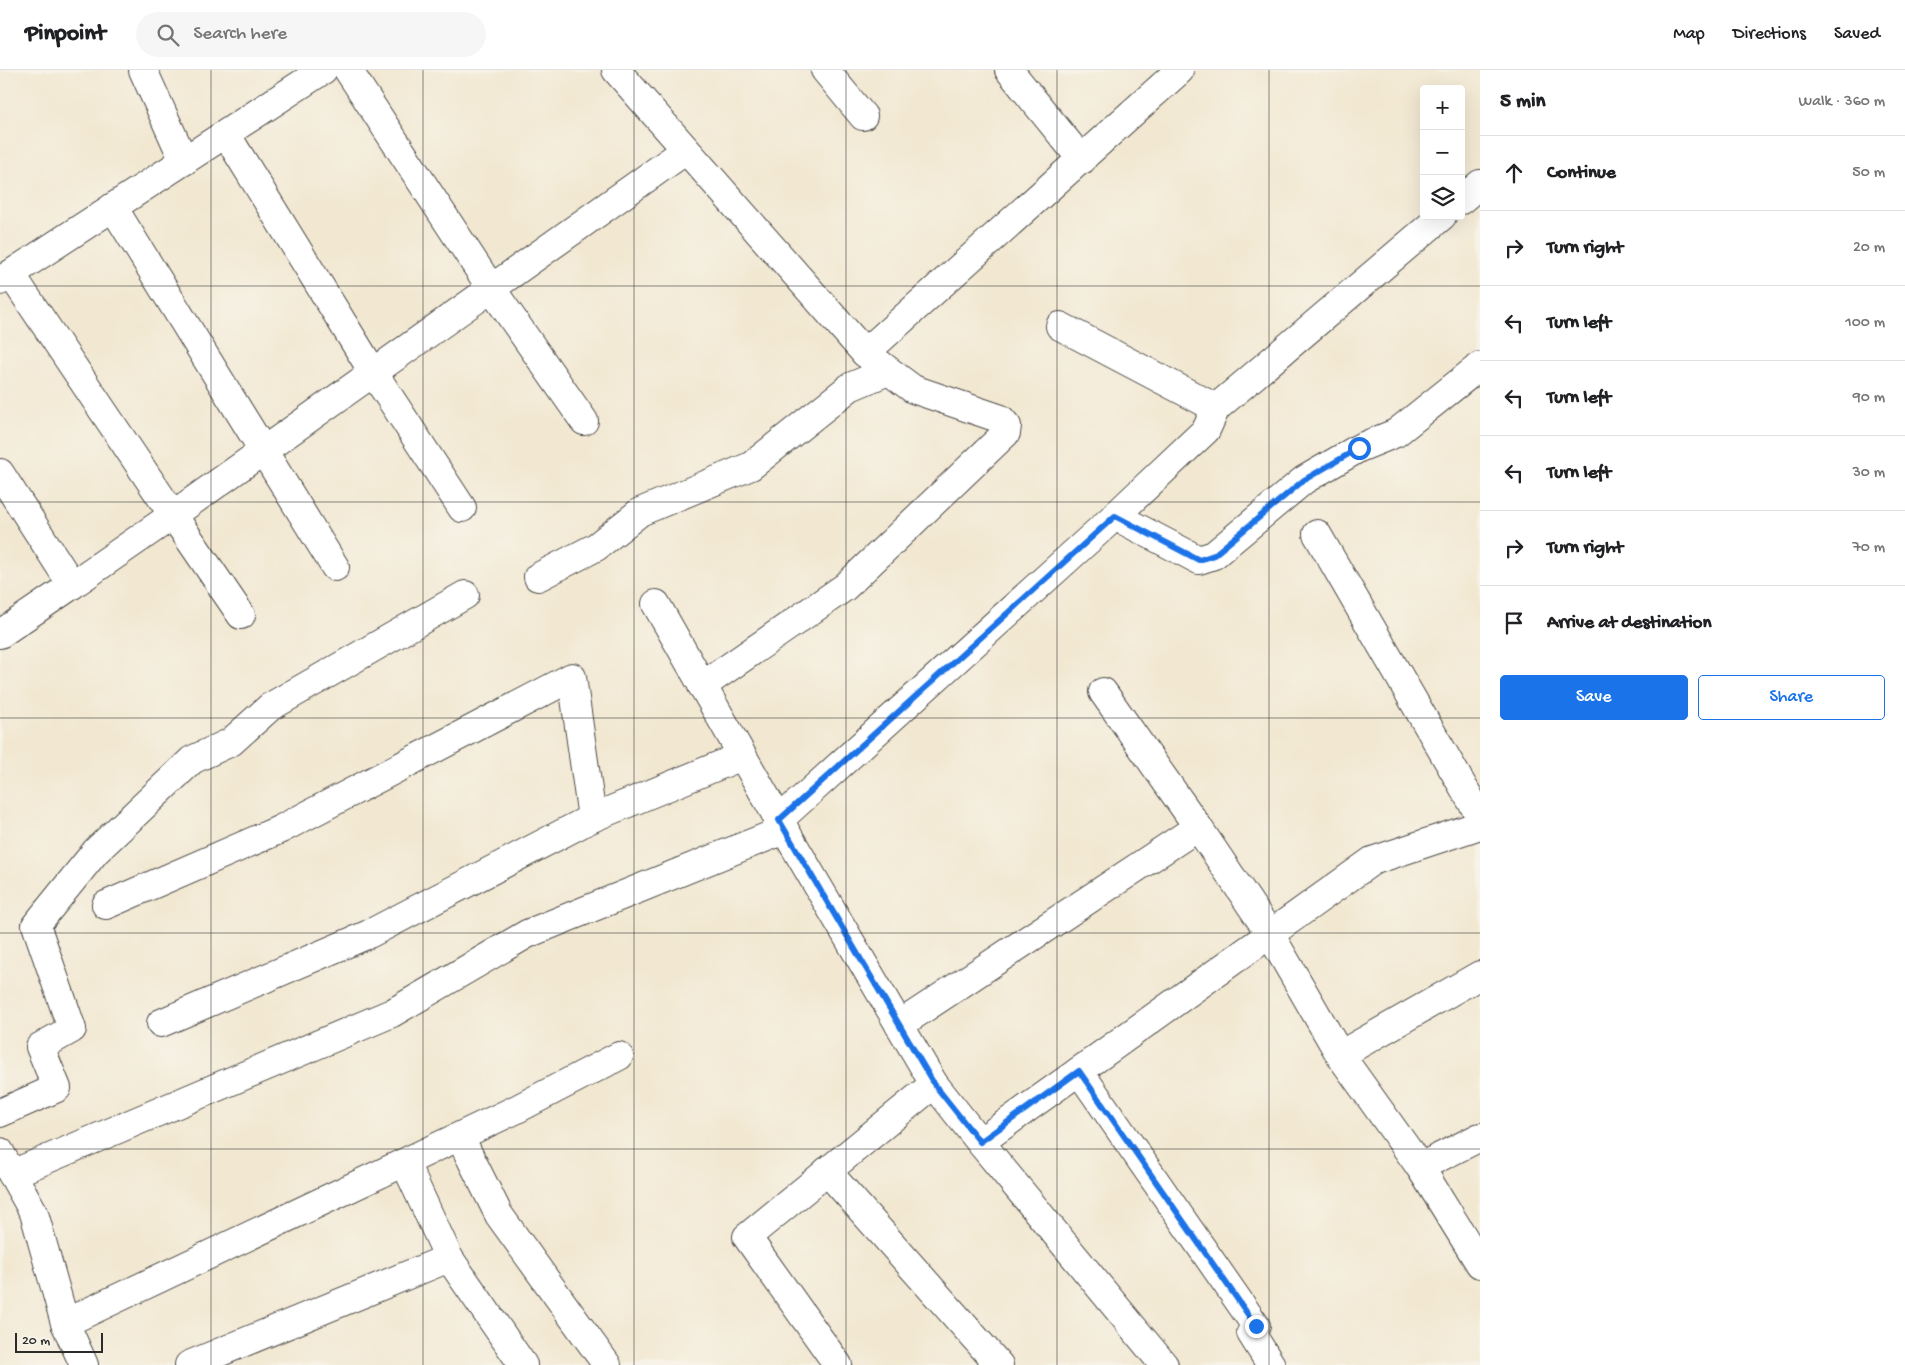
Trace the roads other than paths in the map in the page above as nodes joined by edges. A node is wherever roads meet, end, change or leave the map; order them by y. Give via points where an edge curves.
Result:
1 (143, 70) edge
2 (322, 70) edge
3 (348, 70) edge
4 (616, 70) edge
5 (825, 70) edge
6 (1009, 70) edge
7 (1180, 70) edge
8 (863, 116) dead end
9 (226, 134) junction
10 (686, 150) junction
11 (1082, 160) junction
12 (184, 161) junction
13 (1480, 184) edge
14 (1465, 197) edge
15 (112, 207) junction
16 (1437, 220) edge
17 (5, 278) edge
18 (491, 288) junction
19 (1060, 326) dead end
20 (865, 352) junction
21 (1480, 366) edge
22 (888, 371) junction
23 (373, 372) junction
24 (1216, 408) junction
25 (584, 421) dead end
26 (263, 451) junction
27 (0, 473) edge
28 (462, 508) dead end
29 (173, 515) junction
30 (1115, 516) junction
31 (1317, 534) dead end
32 (335, 567) dead end
33 (538, 577) dead end
34 (72, 585) junction
35 (464, 595) dead end
36 (656, 604) dead end
37 (241, 615) dead end
38 (0, 634) edge
39 (702, 686) junction
40 (1103, 692) dead end
41 (742, 756) junction
42 (1480, 816) edge
43 (592, 818) junction
44 (782, 825) junction
45 (1480, 825) edge
46 (1198, 826) junction
47 (106, 905) dead end
48 (1270, 934) junction
49 (1480, 975) edge
50 (160, 1023) dead end
51 (899, 1025) junction
52 (1340, 1055) junction
53 (619, 1056) dead end
54 (1079, 1071) junction
55 (934, 1084) junction
56 (0, 1114) edge
57 (460, 1137) junction
58 (1480, 1138) edge
59 (980, 1142) junction
60 (6, 1163) edge
61 (405, 1163) junction
62 (1420, 1167) junction
63 (827, 1171) junction
64 (449, 1258) junction
65 (1480, 1264) edge
66 (65, 1323) junction
67 (84, 1365) edge
68 (189, 1365) edge
69 (523, 1365) edge
70 (607, 1365) edge
71 (838, 1365) edge
72 (999, 1365) edge
73 (1164, 1365) edge
74 (1271, 1365) edge

1 - 12 street
2 - 9 street
3 - 18 street
4 - 10 street
5 - 8 street
6 - 11 street
7 - 11 street
9 - 12 street
9 - 23 street
10 - 18 street
10 - 20 street
11 - 20 street
12 - 15 street
13 - 14 street
15 - 17 street
15 - 26 street
16 - 24 street
17 - 29 street
18 - 23 street
18 - 25 street
19 - 24 street
20 - 22 street
21 - 30 street via 1396,433 1359,448 1304,480 1214,555 1199,560
22 - 33 street via 850,387 752,466 640,512 596,547
22 - 39 street via 913,389 1001,419 1007,426 1006,433 845,587
23 - 26 street
23 - 28 street
24 - 30 street via 1206,430
26 - 29 street
26 - 32 street
27 - 34 street
29 - 34 street
29 - 37 street
30 - 44 street
31 - 42 street
34 - 38 street
35 - 56 street via 270,707 231,742 192,760 96,851 36,926 72,1029 40,1047 57,1088
36 - 39 street
39 - 41 street
40 - 46 street
41 - 43 street
41 - 44 street
43 - 47 street via 572,677 281,829
43 - 50 street via 369,934
44 - 51 street
44 - 60 street via 527,934 392,1013
45 - 48 street via 1372,861
46 - 48 street
46 - 51 street
48 - 52 street
48 - 54 street
49 - 52 street
51 - 55 street
52 - 62 street
53 - 57 street
54 - 59 street
54 - 74 street via 1256,1326 1251,1333
55 - 59 street
55 - 63 street
57 - 61 street
57 - 70 street via 499,1215
58 - 62 street
59 - 73 street
60 - 66 street via 34,1213
61 - 64 street
61 - 66 street
62 - 65 street
63 - 71 street via 747,1237
63 - 72 street
64 - 68 street
64 - 69 street
66 - 67 street

